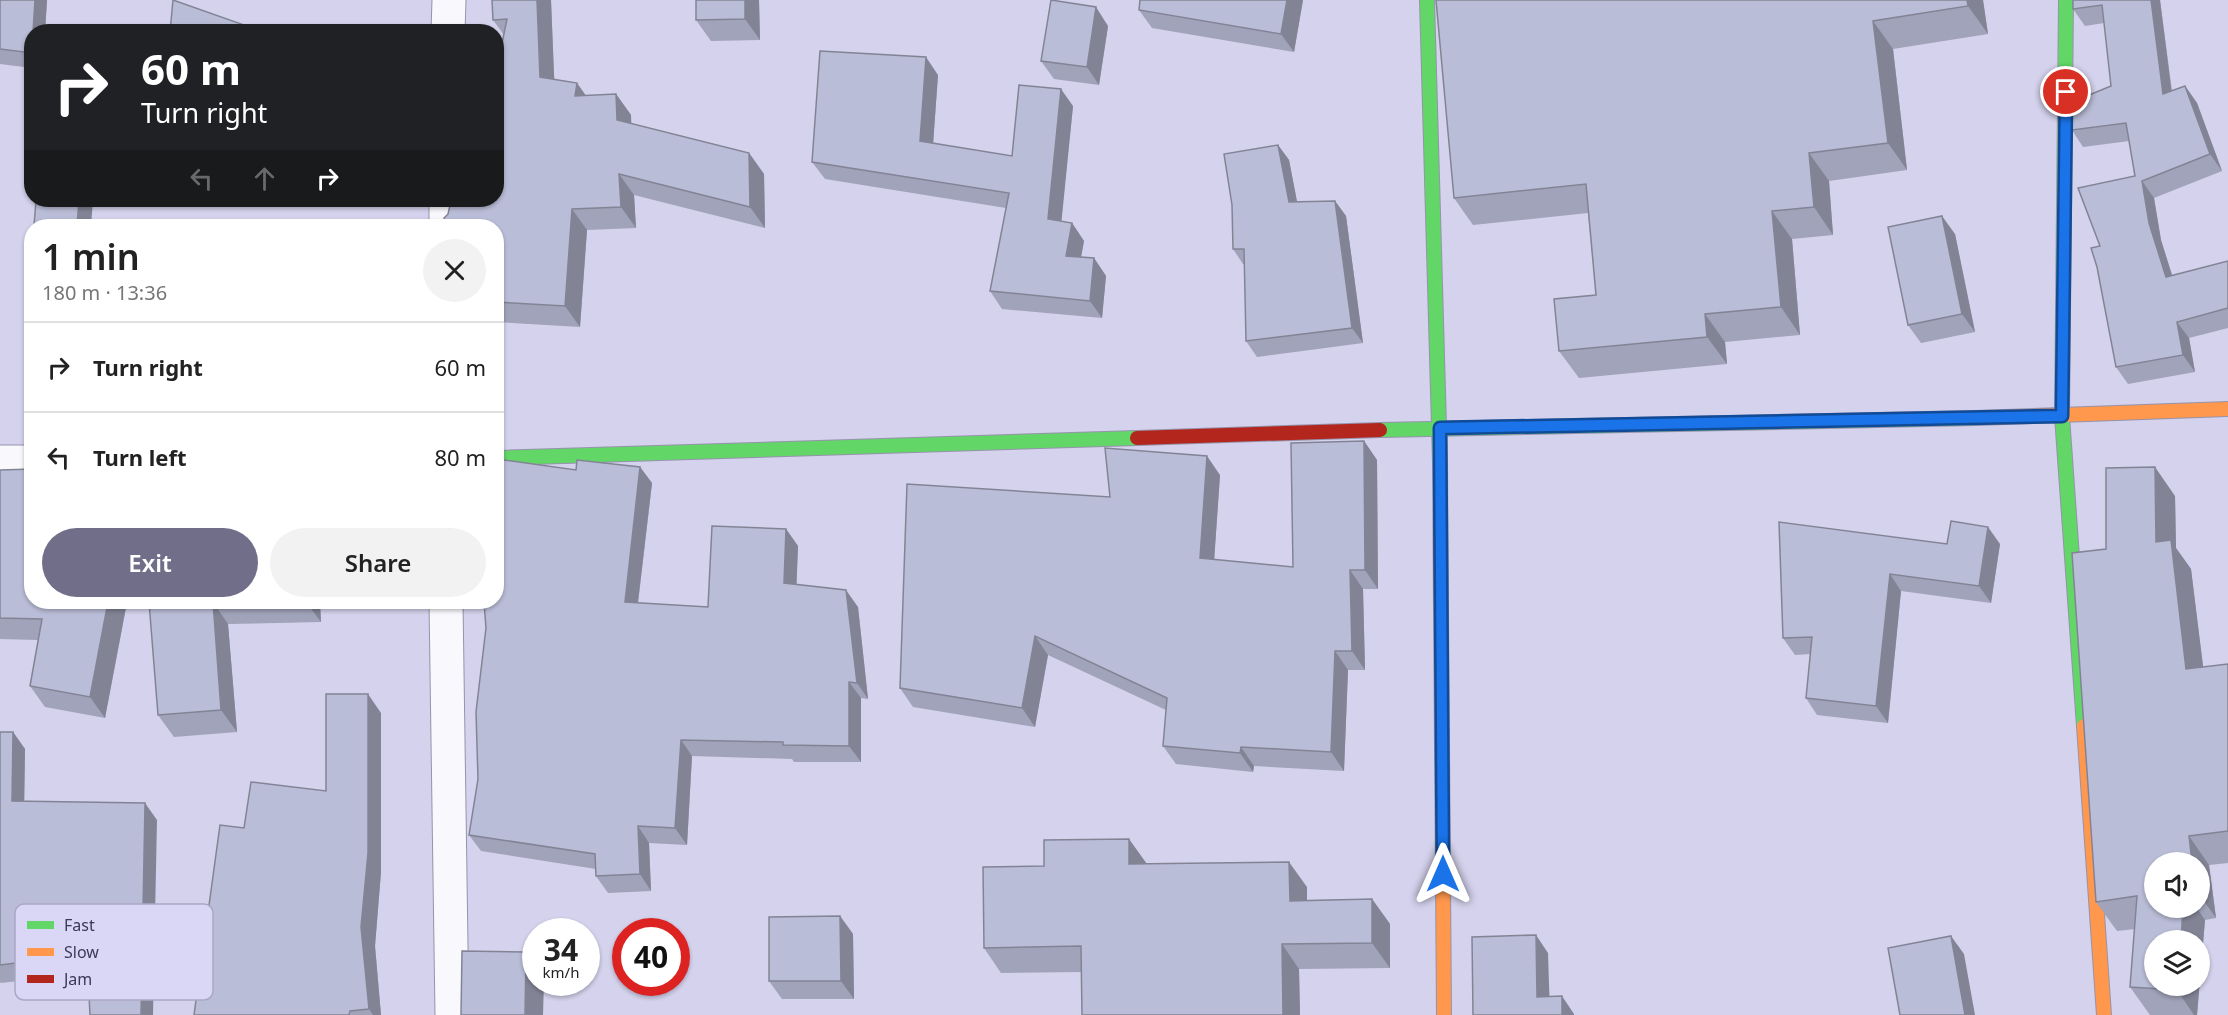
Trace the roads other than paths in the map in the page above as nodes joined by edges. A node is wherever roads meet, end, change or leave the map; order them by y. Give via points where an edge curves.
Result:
1 (449, 0) edge
2 (1427, 0) edge
3 (2066, 0) edge
4 (448, 24) edge
5 (2228, 409) edge
6 (2062, 416) junction
7 (1440, 428) junction
8 (504, 458) edge
9 (0, 462) edge
10 (24, 462) edge
11 (446, 609) edge
12 (452, 1015) edge
13 (1444, 1015) edge
14 (2104, 1015) edge

1 - 4 street
2 - 7 street
3 - 6 street
5 - 6 street
6 - 7 street
6 - 14 street
7 - 8 street
7 - 13 street
9 - 10 street
11 - 12 street

